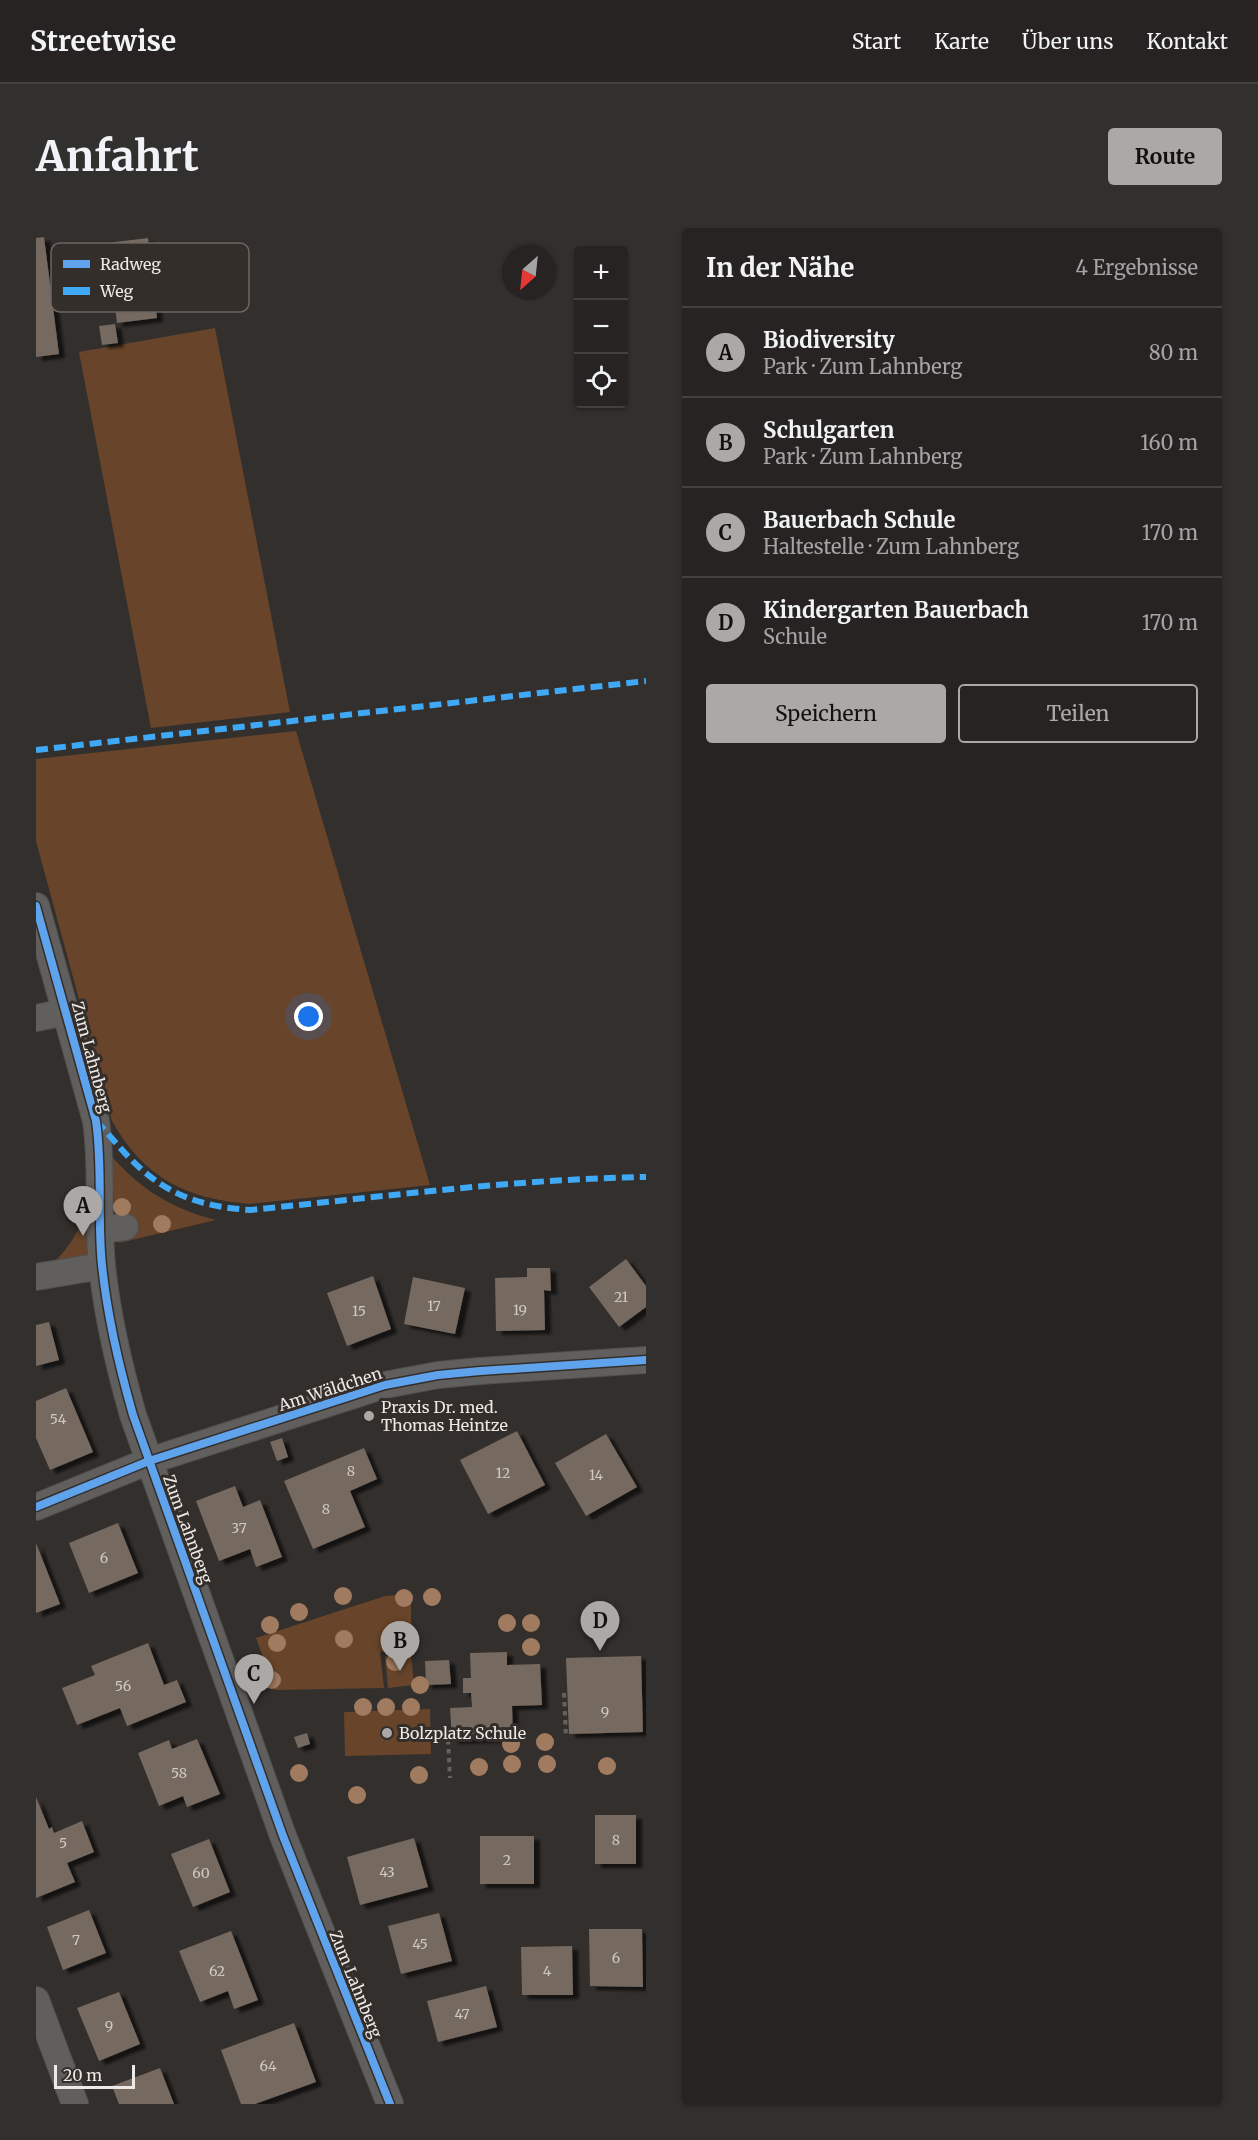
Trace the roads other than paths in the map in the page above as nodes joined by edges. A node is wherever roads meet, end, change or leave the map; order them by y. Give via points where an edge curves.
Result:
1 (36, 906) edge
2 (66, 1012) junction
3 (36, 1018) edge
4 (102, 1266) junction
5 (36, 1277) edge
6 (646, 1359) edge
7 (149, 1461) junction
8 (36, 1507) edge
9 (36, 2000) edge
10 (75, 2104) edge
11 (390, 2104) edge

1 - 2 street, Zum Lahnberg
2 - 3 street, Zum Lahnberg
2 - 4 street, Zum Lahnberg via 96,1121 113,1229
4 - 5 street
4 - 7 street, Zum Lahnberg via 119,1365
6 - 7 street, Am Wäldchen via 409,1380
7 - 8 street, Am Wäldchen
7 - 11 street, Zum Lahnberg via 283,1836
9 - 10 street

